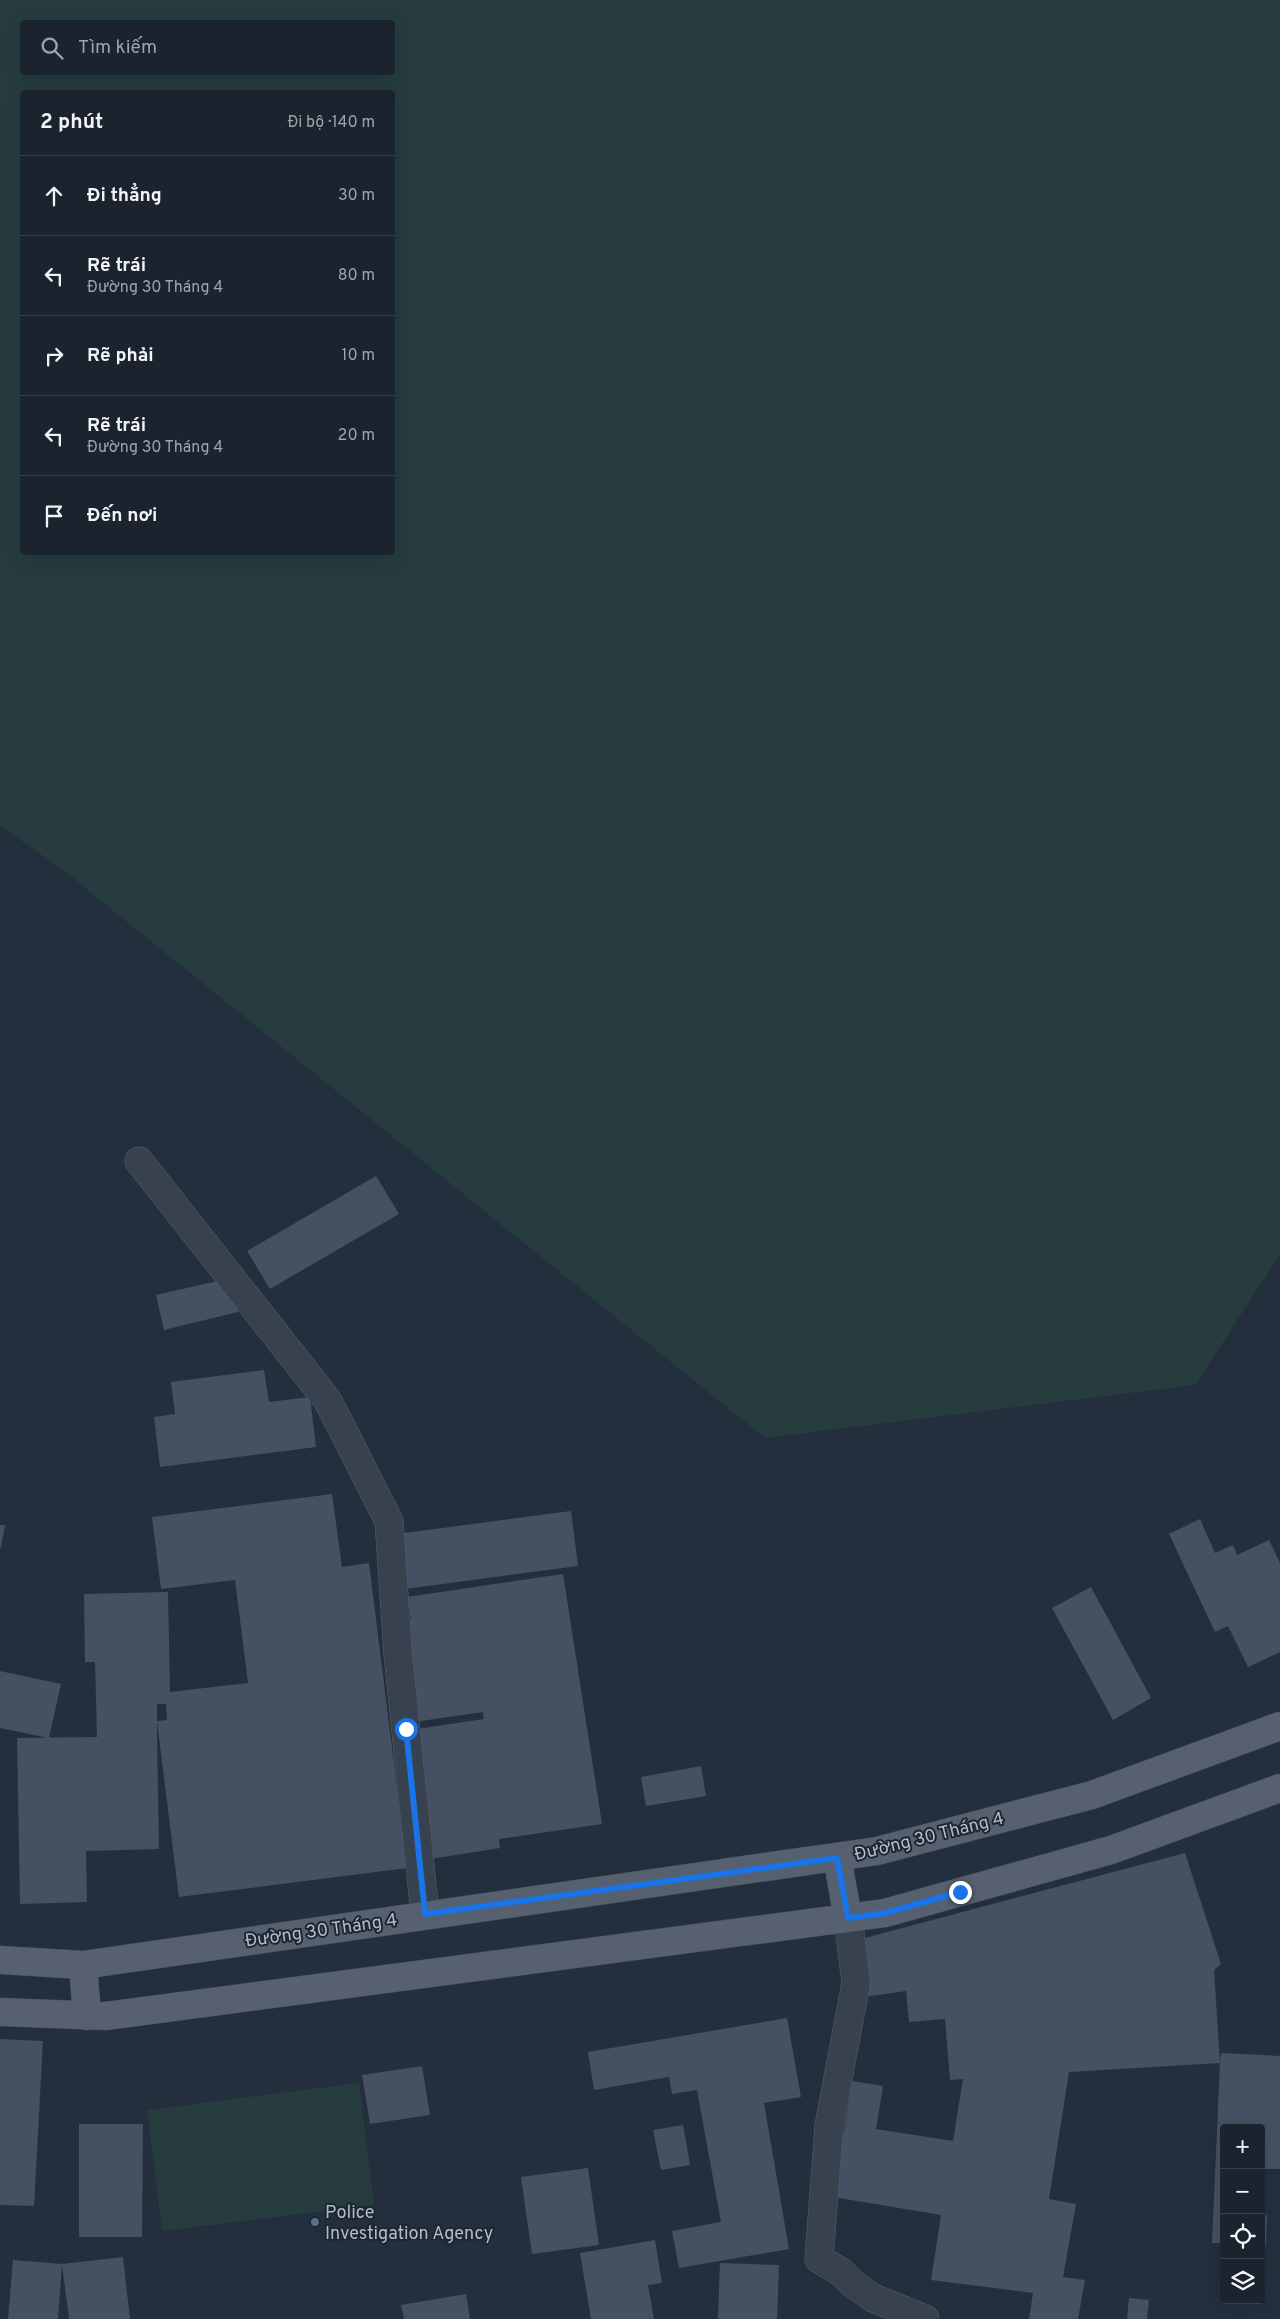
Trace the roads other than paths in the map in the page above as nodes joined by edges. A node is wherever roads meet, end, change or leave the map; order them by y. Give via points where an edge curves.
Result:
1 (139, 1161) dead end
2 (1280, 1726) edge
3 (1280, 1788) edge
4 (837, 1858) junction
5 (425, 1914) junction
6 (848, 1918) junction
7 (0, 1960) edge
8 (83, 1965) junction
9 (0, 2012) edge
10 (87, 2016) junction
11 (925, 2319) edge

1 - 5 street via 328,1401 389,1521 398,1655
2 - 4 main road, Đường 30 Tháng 4 via 1092,1795 877,1851
3 - 6 main road via 1111,1850 885,1913
4 - 5 main road, Đường 30 Tháng 4
4 - 6 main road
5 - 8 main road, Đường 30 Tháng 4
6 - 10 main road via 126,2014
6 - 11 street via 856,1983 829,2126 819,2259 873,2298
7 - 8 main road, Đường 30 Tháng 4
8 - 10 main road
9 - 10 main road

